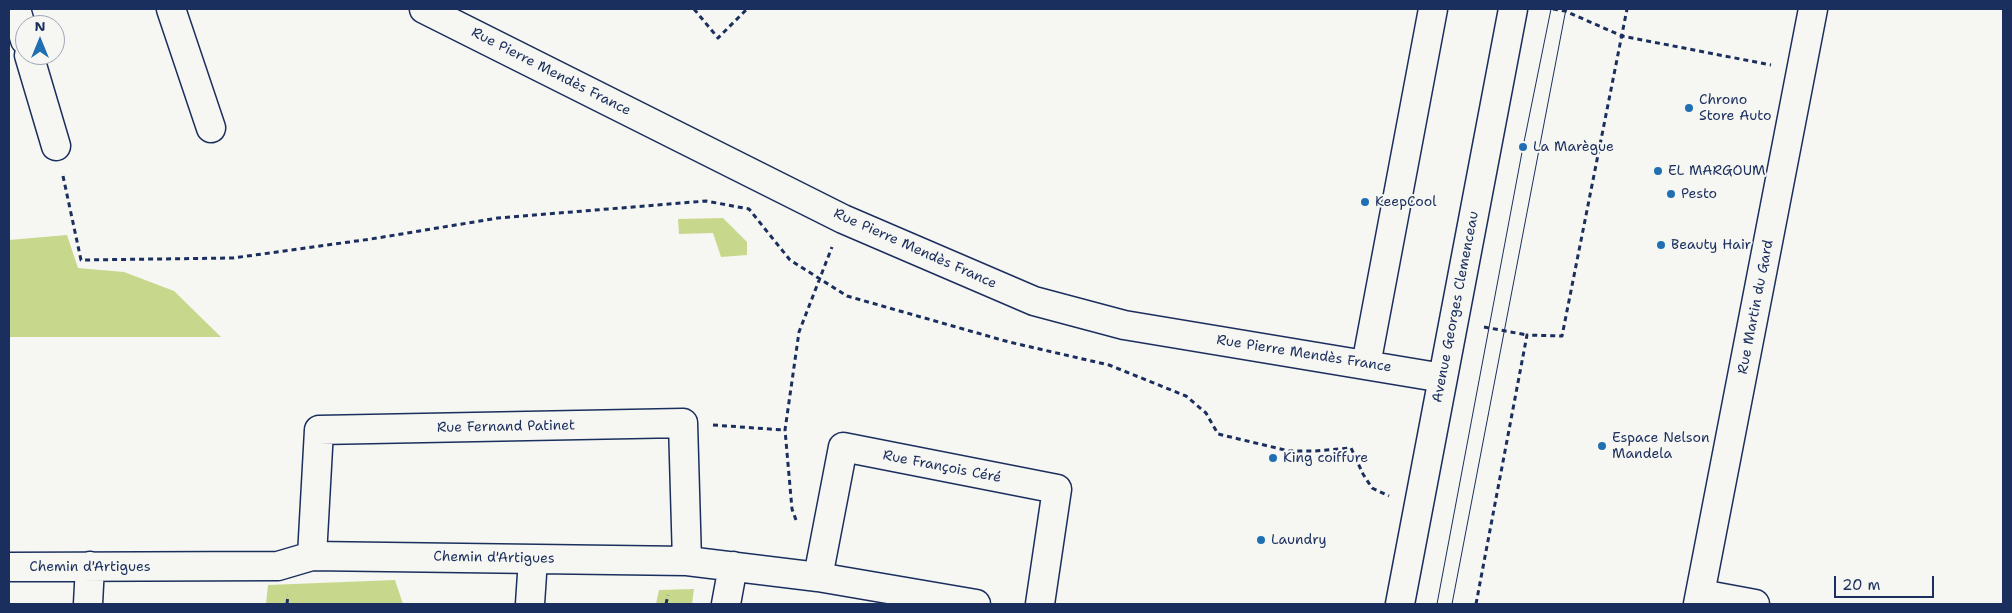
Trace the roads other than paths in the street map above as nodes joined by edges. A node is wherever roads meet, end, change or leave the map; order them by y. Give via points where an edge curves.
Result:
1 (171, 9) edge
2 (424, 9) edge
3 (1433, 9) edge
4 (1513, 9) edge
5 (1813, 9) edge
6 (33, 65) edge
7 (211, 128) dead end
8 (56, 146) road end
9 (1366, 365) junction
10 (1443, 378) junction
11 (312, 556) junction
12 (533, 559) junction
13 (687, 561) junction
14 (90, 566) junction
15 (733, 566) junction
16 (9, 567) edge
17 (818, 576) junction
18 (1700, 599) edge
19 (88, 604) edge
20 (530, 604) edge
21 (726, 604) edge
22 (976, 604) edge
23 (1040, 604) edge
24 (1400, 604) edge
25 (1755, 604) edge

1 - 7 street
2 - 9 street, Rue Pierre Mendès France via 843,219 1034,301 1124,325
3 - 9 street
4 - 10 street, Avenue Georges Clemenceau
5 - 18 street, Rue Martin du Gard
6 - 8 street
9 - 10 street, Rue Pierre Mendès France
10 - 24 street, Avenue Georges Clemenceau
11 - 12 street, Chemin d'Artigues
11 - 13 street, Rue Fernand Patinet via 319,430 683,423
11 - 14 street, Chemin d'Artigues via 278,566
12 - 13 street, Chemin d'Artigues
12 - 20 street
13 - 15 street, Chemin d'Artigues
14 - 16 street, Chemin d'Artigues
14 - 19 street
15 - 17 street, Chemin d'Artigues
15 - 21 street
17 - 22 street, Chemin d'Artigues
17 - 23 street, Rue François Céré via 842,447 1057,489
18 - 25 street

